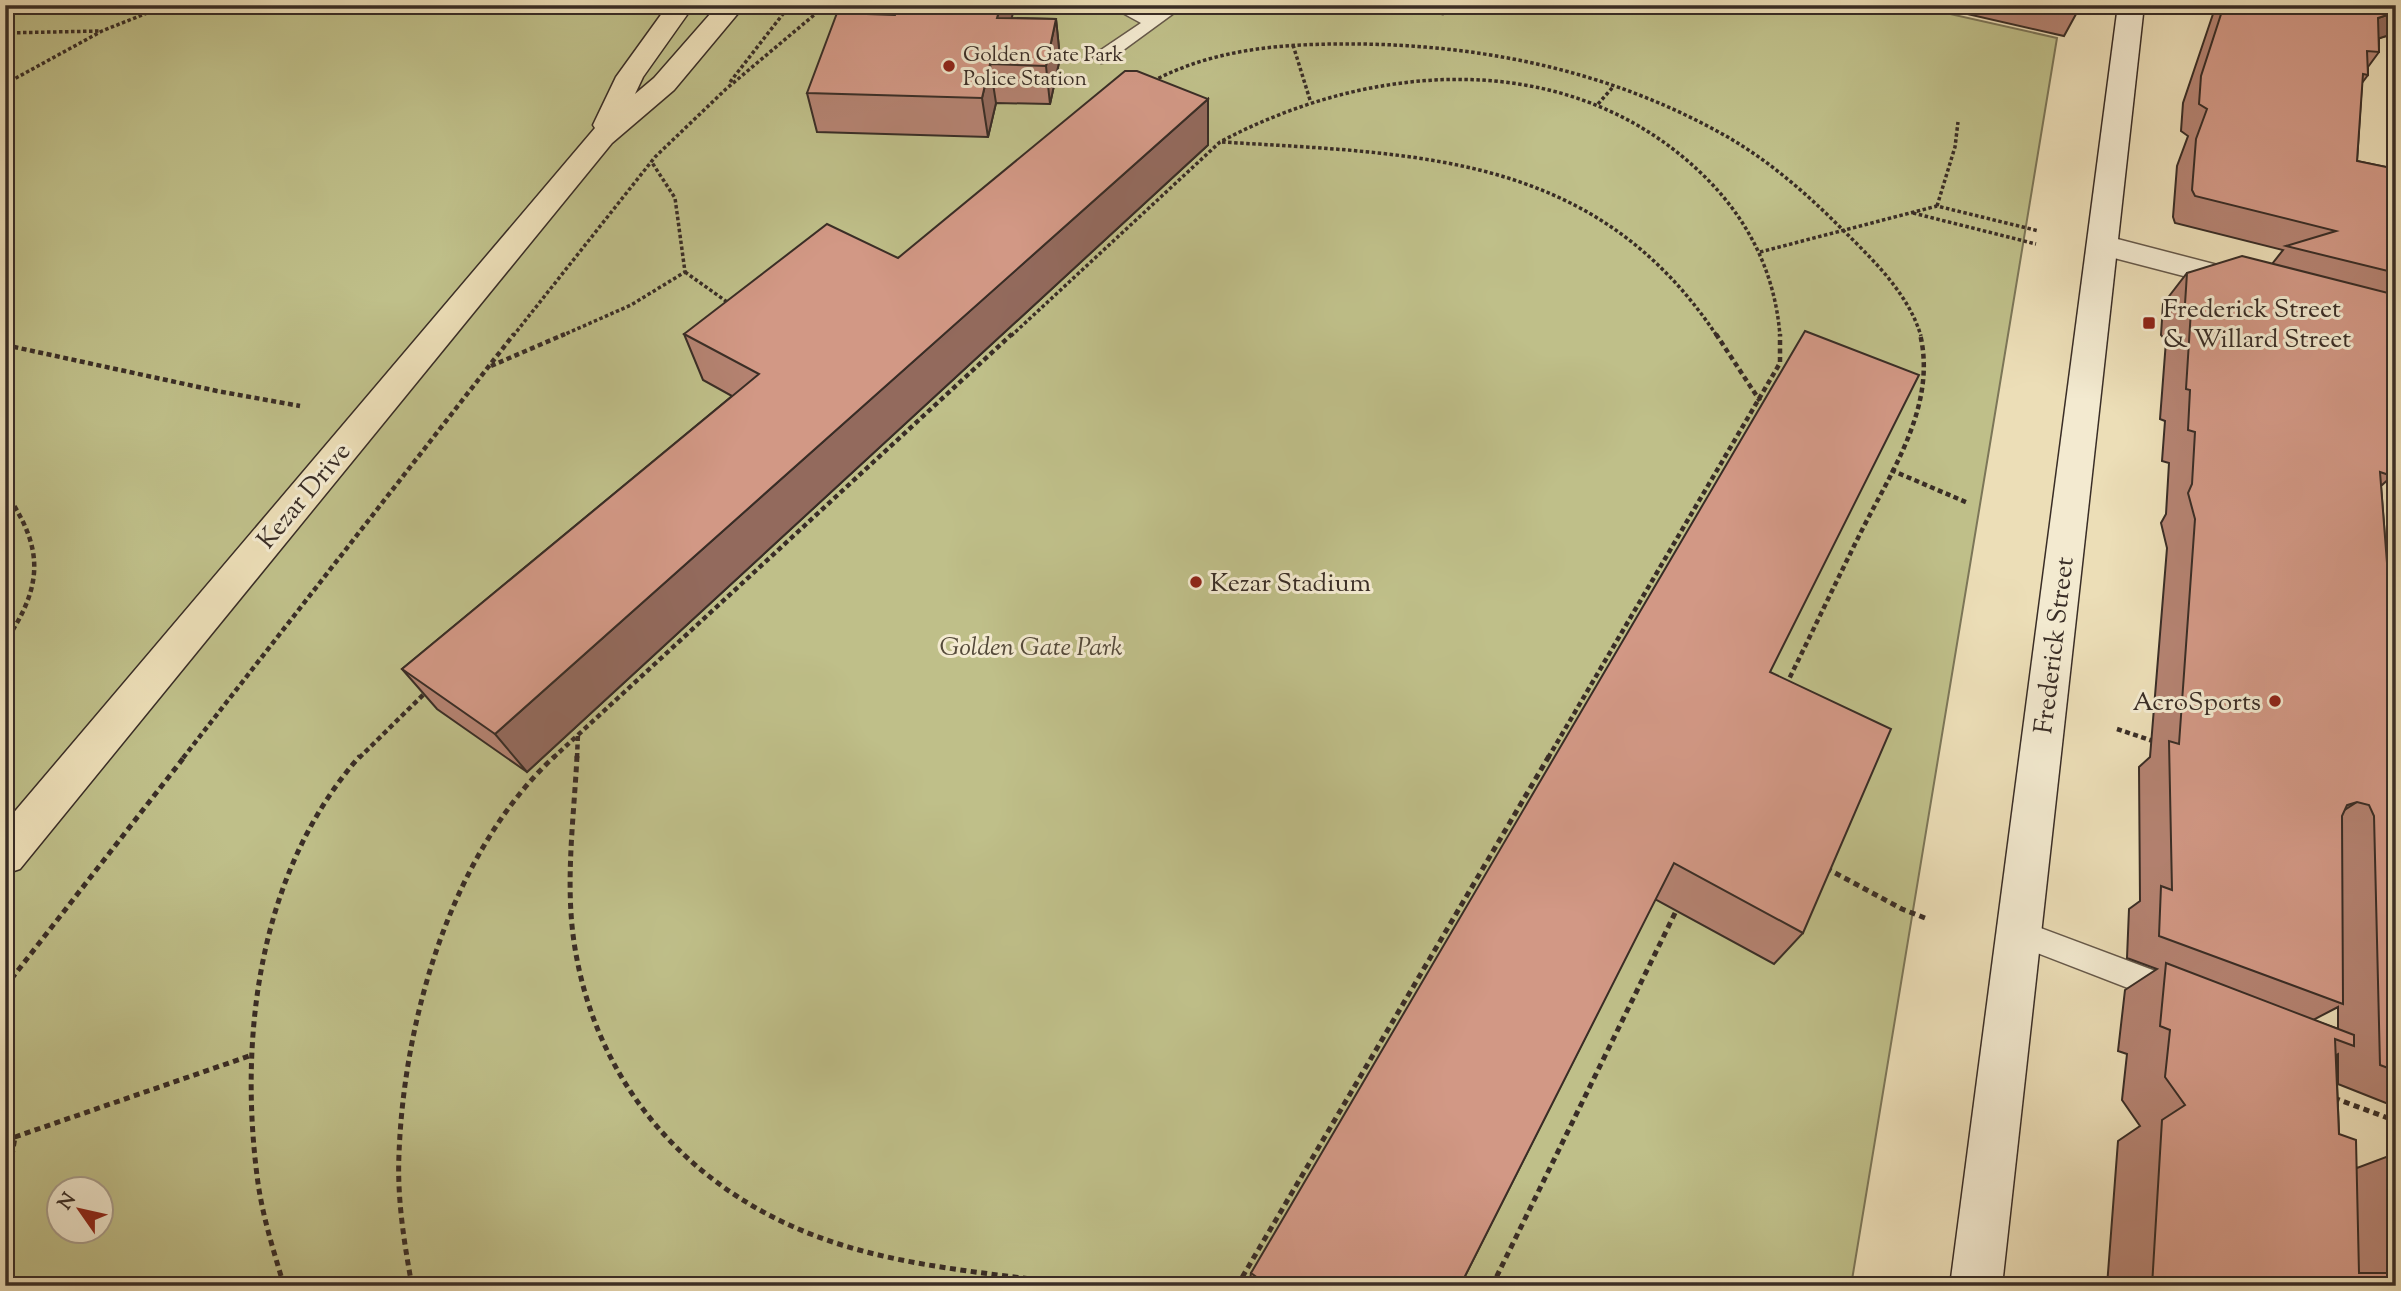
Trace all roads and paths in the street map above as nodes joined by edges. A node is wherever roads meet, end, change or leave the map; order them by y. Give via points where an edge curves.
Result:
1 (167, 5) edge
2 (681, 5) edge
3 (690, 5) edge
4 (732, 5) edge
5 (790, 5) edge
6 (826, 5) edge
7 (1116, 5) edge
8 (1177, 5) edge
9 (2131, 5) edge
10 (1153, 22) junction
11 (102, 31) junction
12 (5, 33) edge
13 (662, 34) junction
14 (1293, 45) junction
15 (1101, 58) dead end
16 (5, 84) edge
17 (1146, 85) edge
18 (1613, 87) junction
19 (723, 91) junction
20 (1310, 100) junction
21 (1598, 104) junction
22 (1958, 122) dead end
23 (602, 137) junction
24 (1220, 142) junction
25 (651, 161) junction
26 (1937, 206) junction
27 (1912, 213) junction
28 (1844, 231) junction
29 (2039, 231) dead end
30 (2036, 244) dead end
31 (2102, 245) junction
32 (1759, 252) junction
33 (685, 272) junction
34 (2274, 289) edge
35 (741, 310) edge
36 (5, 345) edge
37 (489, 366) junction
38 (1760, 401) junction
39 (300, 406) dead end
40 (1891, 470) junction
41 (5, 492) edge
42 (1968, 503) dead end
43 (5, 642) edge
44 (432, 687) edge
45 (1783, 691) edge
46 (2117, 729) dead end
47 (579, 733) junction
48 (2161, 744) dead end
49 (5, 855) edge
50 (1817, 863) edge
51 (1681, 900) edge
52 (1926, 918) dead end
53 (2019, 933) junction
54 (5, 987) edge
55 (2199, 1002) edge
56 (252, 1055) junction
57 (2322, 1094) edge
58 (2396, 1121) edge
59 (5, 1133) edge
60 (15, 1137) junction
61 (5, 1198) edge
62 (284, 1286) edge
63 (412, 1286) edge
64 (1082, 1286) edge
65 (1237, 1286) edge
66 (1492, 1286) edge
67 (1976, 1286) edge

1 - 11 path
2 - 13 main road, Kezar Drive
3 - 13 main road
4 - 23 main road, Kezar Drive via 664,84
5 - 19 path
6 - 19 path
7 - 10 lane
8 - 10 lane
9 - 31 main road, Frederick Street
10 - 15 lane
11 - 12 path
11 - 16 path
13 - 23 main road, Kezar Drive via 630,77
14 - 17 path via 1183,66
14 - 18 path via 1377,43 1451,48 1522,60
14 - 20 path
18 - 21 path
18 - 28 path via 1703,124 1764,160 1810,196
19 - 25 path
20 - 21 path via 1390,83 1452,80 1543,89
20 - 24 path
21 - 32 path via 1645,128 1688,160 1731,206
22 - 26 path
23 - 49 main road, Kezar Drive
24 - 38 path via 1453,162 1531,184 1573,202 1620,231 1665,269
24 - 47 path
25 - 33 path via 675,198
25 - 37 path
26 - 27 path
26 - 29 path
27 - 28 path
27 - 30 path
28 - 32 path
28 - 40 path via 1894,285 1915,319 1924,348 1925,379 1918,407
31 - 34 main road
31 - 53 main road, Frederick Street
32 - 38 path via 1777,297 1782,345 1780,362
33 - 35 path
33 - 37 path via 631,305
36 - 39 path
37 - 54 path
38 - 65 path
40 - 42 path
40 - 45 path
41 - 43 path via 29,538 35,574 32,596
44 - 56 path via 350,770 320,808 299,847 266,945
46 - 48 path
47 - 63 path via 514,798 495,827 475,862 432,964 407,1066 402,1116 401,1221
47 - 64 path via 573,899 579,975 602,1044 657,1130 735,1196 804,1232 883,1255
50 - 52 path
51 - 66 path
53 - 55 lane
53 - 67 main road, Frederick Street
56 - 60 path
56 - 62 path via 254,1143 274,1258
57 - 58 path
59 - 60 path
60 - 61 path

